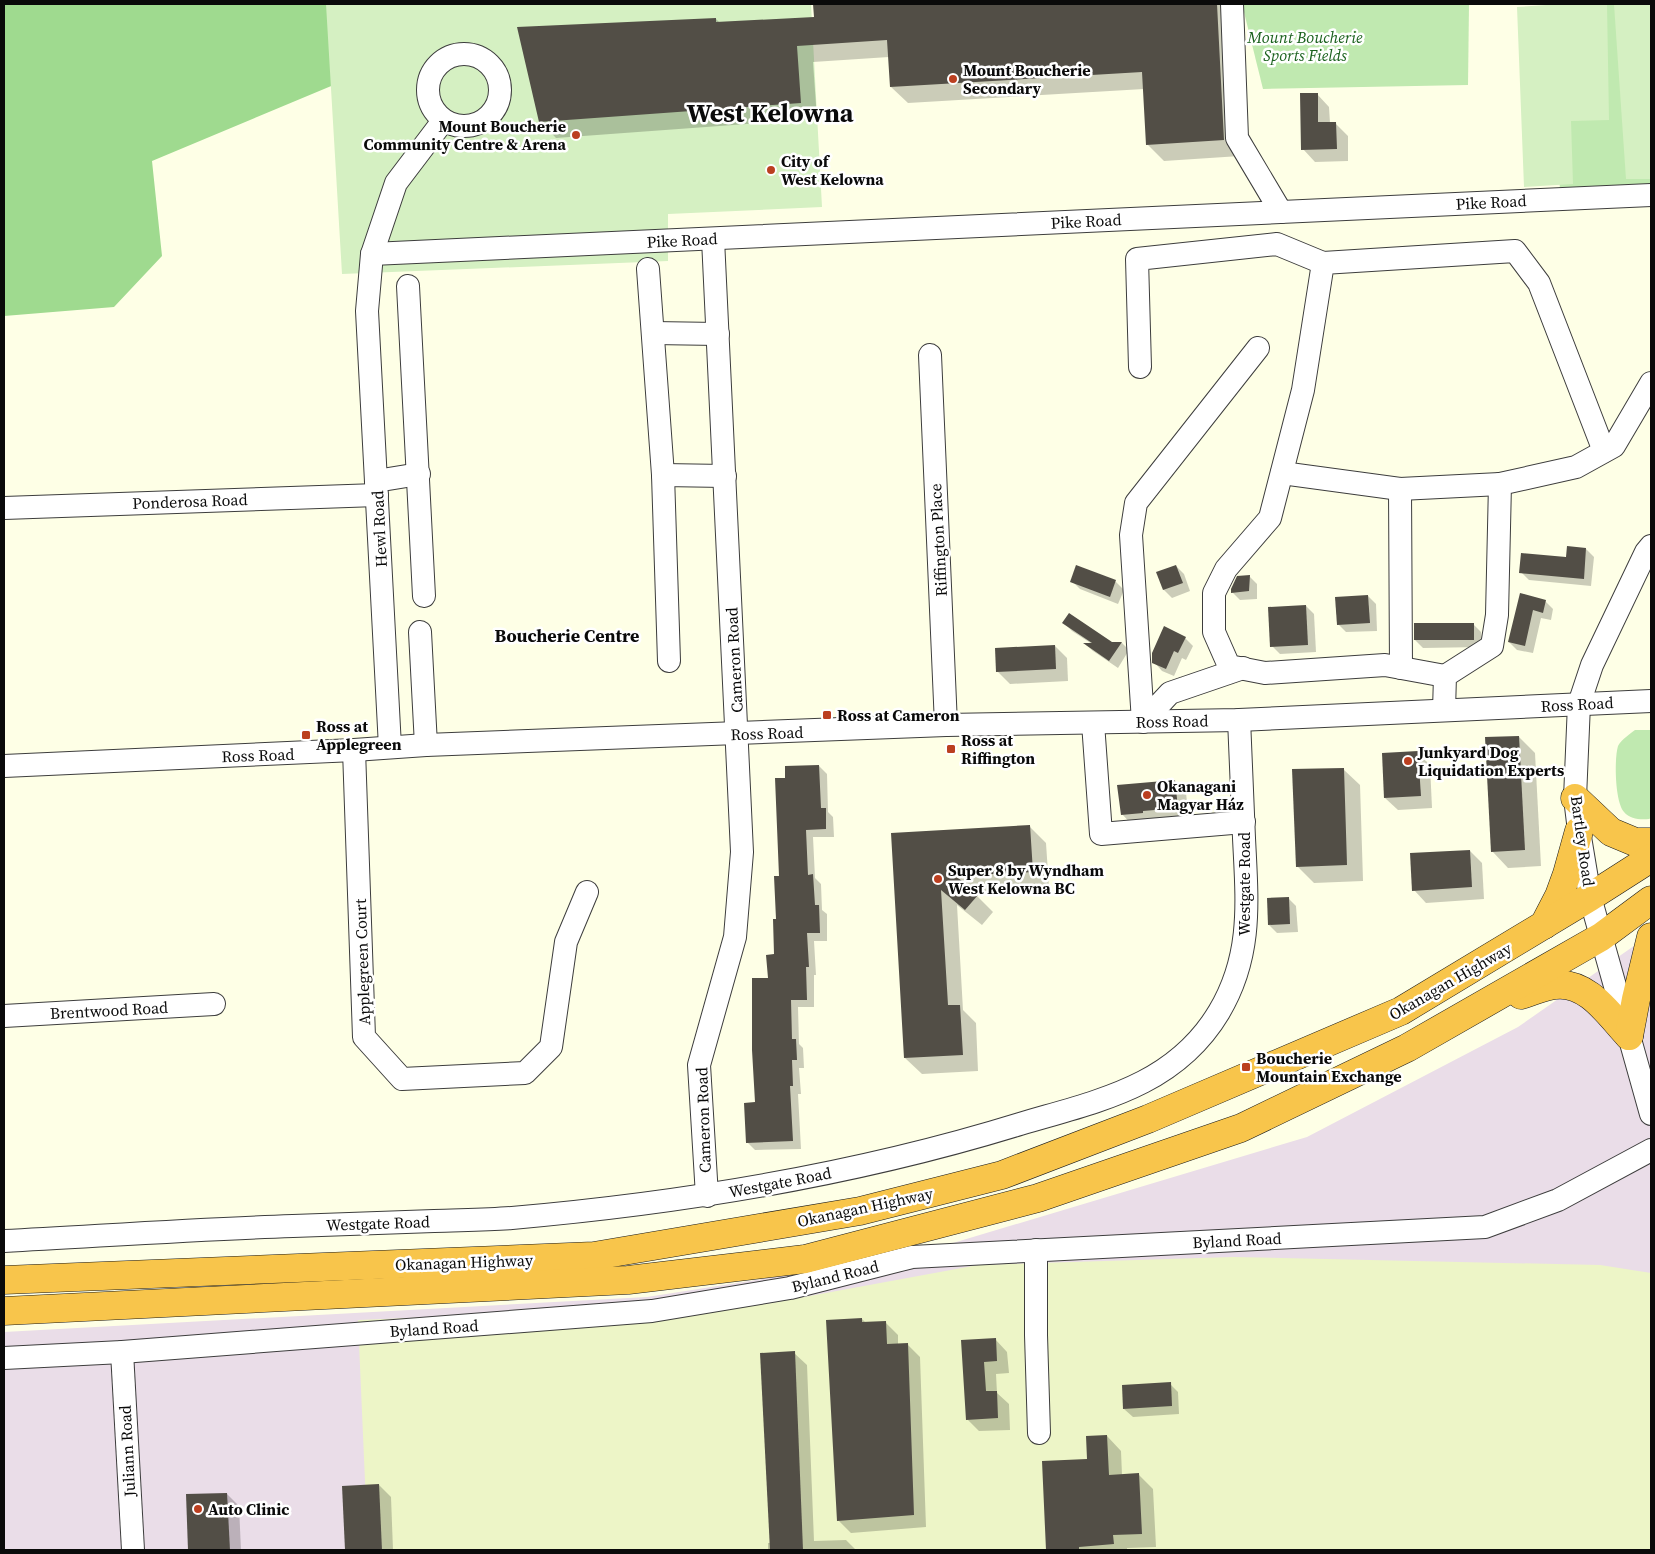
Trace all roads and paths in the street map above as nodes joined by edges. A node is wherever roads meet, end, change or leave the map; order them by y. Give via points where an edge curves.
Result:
1 (1232, 4) edge
2 (443, 121) dead end
3 (1651, 194) edge
4 (1282, 212) junction
5 (713, 239) junction
6 (372, 254) junction
7 (1323, 263) junction
8 (648, 269) dead end
9 (408, 286) dead end
10 (653, 333) junction
11 (718, 334) junction
12 (1258, 348) dead end
13 (930, 355) dead end
14 (1140, 367) dead end
15 (1651, 383) edge
16 (1604, 451) junction
17 (1282, 473) junction
18 (419, 474) junction
19 (663, 475) junction
20 (725, 476) junction
21 (1500, 484) junction
22 (376, 488) junction
23 (1400, 489) junction
24 (4, 508) edge
25 (1651, 546) edge
26 (424, 596) dead end
27 (420, 632) dead end
28 (669, 661) dead end
29 (1243, 668) junction
30 (1401, 668) junction
31 (1445, 676) junction
32 (1651, 701) edge
33 (1579, 704) junction
34 (1444, 710) junction
35 (1239, 720) junction
36 (1143, 722) junction
37 (1093, 723) junction
38 (946, 725) junction
39 (737, 734) junction
40 (426, 745) junction
41 (390, 746) junction
42 (354, 750) junction
43 (4, 766) edge
44 (1575, 798) junction
45 (1244, 822) junction
46 (1579, 831) junction
47 (1651, 842) edge
48 (1651, 858) edge
49 (587, 892) dead end
50 (1590, 897) junction
51 (1651, 900) edge
52 (1544, 926) junction
53 (1601, 937) junction
54 (1651, 937) edge
55 (214, 1004) dead end
56 (1474, 1009) junction
57 (4, 1016) edge
58 (1629, 1036) junction
59 (1651, 1114) edge
60 (1651, 1150) edge
61 (707, 1196) junction
62 (4, 1241) edge
63 (1036, 1250) junction
64 (4, 1280) edge
65 (4, 1311) edge
66 (122, 1352) junction
67 (4, 1358) edge
68 (1039, 1433) dead end
69 (133, 1550) edge

1 - 4 street via 1237,138
2 - 6 street, Hewl Road via 396,183
3 - 4 street, Pike Road
4 - 5 street, Pike Road
5 - 6 street, Pike Road
5 - 11 street, Cameron Road
6 - 22 street, Hewl Road via 367,311
7 - 14 street via 1277,244 1137,259
7 - 16 street via 1515,251 1539,283
7 - 17 street via 1303,390
8 - 10 street
9 - 18 street
10 - 11 street
10 - 19 street
11 - 20 street, Cameron Road
12 - 36 street via 1136,503 1131,535
13 - 38 street, Riffington Place
15 - 16 street via 1614,446
16 - 21 street via 1576,467
17 - 23 street
17 - 29 street via 1270,518 1226,569 1214,593 1214,632 1229,666
18 - 22 street, Ponderosa Road
18 - 26 street
19 - 20 street
19 - 28 street
20 - 39 street, Cameron Road
21 - 23 street
21 - 31 street via 1497,615 1492,646
22 - 24 street, Ponderosa Road
22 - 41 street, Hewl Road
23 - 30 street
25 - 33 street, Bartley Road via 1592,665
27 - 40 street
29 - 30 street via 1265,672 1385,665
29 - 36 street via 1170,693
30 - 31 street
31 - 34 street
32 - 33 street, Ross Road
33 - 34 street, Ross Road
33 - 44 street, Bartley Road
34 - 35 street, Ross Road
35 - 36 street, Ross Road
35 - 45 street, Westgate Road
36 - 37 street, Ross Road
37 - 38 street, Ross Road
37 - 45 street via 1101,834
38 - 39 street, Ross Road
39 - 40 street, Ross Road
39 - 61 street, Cameron Road via 742,852 735,937 699,1065
40 - 41 street, Ross Road
41 - 42 street, Ross Road
42 - 43 street, Ross Road
42 - 49 street, Applegreen Court via 364,1038 402,1079 525,1072 551,1048 566,942
44 - 46 street, Bartley Road
44 - 47 highway via 1611,832 1635,842
45 - 61 street, Westgate Road via 1248,914 1243,952 1232,985 1204,1034 1177,1060 1149,1080 1119,1094 985,1135 876,1163
46 - 50 street, Bartley Road
46 - 52 highway via 1559,896
48 - 50 highway, Okanagan Highway
50 - 52 highway, Okanagan Highway
50 - 53 street, Bartley Road
51 - 53 highway, Okanagan Highway
52 - 64 highway, Okanagan Highway via 1401,1011 1157,1115 1002,1175 860,1211 594,1256
53 - 56 highway, Okanagan Highway
53 - 58 street, Bartley Road
54 - 58 highway
55 - 57 street, Brentwood Road
56 - 58 highway via 1555,985 1575,986 1590,994
56 - 65 highway, Okanagan Highway via 1407,1048 1241,1128 1038,1198 805,1258 628,1280
58 - 59 street, Bartley Road
60 - 63 street, Byland Road via 1558,1200 1486,1227
61 - 62 street, Westgate Road via 510,1218 224,1228
63 - 66 street, Byland Road via 912,1257 790,1288 652,1311
63 - 68 street
66 - 67 street, Byland Road
66 - 69 street, Juliann Road

